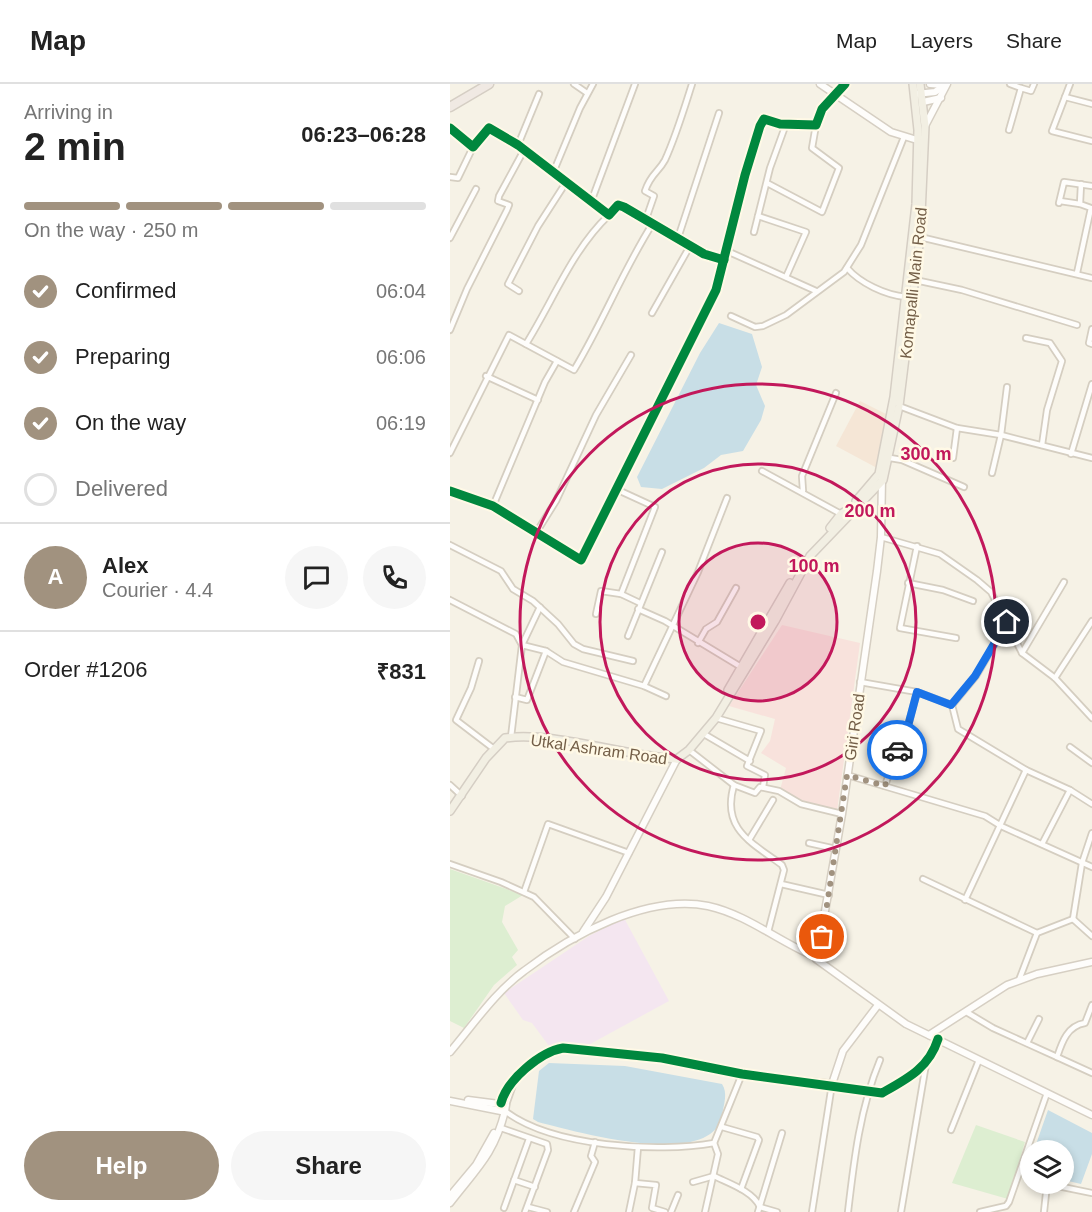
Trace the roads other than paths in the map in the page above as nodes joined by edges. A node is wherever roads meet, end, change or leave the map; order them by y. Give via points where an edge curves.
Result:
1 (489, 84) edge
2 (574, 84) edge
3 (592, 84) edge
4 (635, 84) edge
5 (692, 84) edge
6 (820, 84) edge
7 (845, 84) edge
8 (913, 84) edge
9 (920, 84) edge
10 (930, 84) edge
11 (946, 84) edge
12 (1010, 84) edge
13 (1034, 84) edge
14 (1070, 84) edge
15 (1021, 88) junction
16 (587, 93) junction
17 (539, 94) dead end
18 (835, 94) junction
19 (920, 97) junction
20 (1065, 97) junction
21 (941, 98) junction
22 (453, 102) edge
23 (1092, 104) edge
24 (719, 113) dead end
25 (786, 124) junction
26 (816, 124) junction
27 (925, 126) junction
28 (450, 128) edge
29 (1009, 130) dead end
30 (904, 137) junction
31 (918, 140) junction
32 (1092, 141) edge
33 (518, 145) junction
34 (473, 147) junction
35 (524, 150) junction
36 (553, 173) junction
37 (450, 177) edge
38 (767, 183) junction
39 (565, 184) junction
40 (1080, 184) junction
41 (1092, 186) edge
42 (476, 189) dead end
43 (591, 202) junction
44 (1080, 204) junction
45 (1091, 208) edge
46 (609, 215) junction
47 (758, 216) junction
48 (646, 219) junction
49 (653, 224) junction
50 (754, 232) dead end
51 (920, 237) junction
52 (450, 238) edge
53 (678, 238) junction
54 (690, 246) junction
55 (727, 252) junction
56 (724, 260) junction
57 (847, 268) junction
58 (1077, 273) junction
59 (786, 277) junction
60 (1092, 278) edge
61 (915, 280) junction
62 (519, 291) dead end
63 (816, 291) junction
64 (906, 297) junction
65 (652, 313) dead end
66 (731, 316) dead end
67 (1077, 326) dead end
68 (1092, 329) edge
69 (450, 330) edge
70 (1026, 338) dead end
71 (526, 344) junction
72 (1092, 344) edge
73 (632, 355) dead end
74 (557, 361) junction
75 (486, 376) junction
76 (1092, 384) edge
77 (1007, 387) dead end
78 (836, 393) dead end
79 (538, 400) junction
80 (899, 406) junction
81 (957, 428) junction
82 (1002, 435) junction
83 (1042, 445) junction
84 (450, 453) edge
85 (1071, 454) junction
86 (890, 458) junction
87 (953, 458) dead end
88 (1092, 458) edge
89 (762, 471) dead end
90 (992, 473) dead end
91 (881, 477) junction
92 (964, 487) dead end
93 (618, 490) junction
94 (450, 491) edge
95 (803, 491) junction
96 (727, 498) dead end
97 (493, 506) junction
98 (843, 516) junction
99 (536, 533) junction
100 (881, 537) junction
101 (450, 545) edge
102 (917, 546) junction
103 (662, 552) dead end
104 (1064, 582) dead end
105 (908, 583) junction
106 (736, 588) dead end
107 (621, 594) junction
108 (450, 600) edge
109 (974, 601) dead end
110 (639, 606) junction
111 (540, 607) junction
112 (596, 614) dead end
113 (1092, 621) edge
114 (1007, 622) junction
115 (671, 626) junction
116 (628, 636) dead end
117 (956, 638) dead end
118 (698, 644) junction
119 (522, 645) junction
120 (546, 651) junction
121 (1022, 653) junction
122 (633, 661) dead end
123 (479, 662) dead end
124 (741, 667) junction
125 (1055, 678) junction
126 (860, 682) junction
127 (644, 686) junction
128 (917, 692) junction
129 (666, 696) dead end
130 (514, 697) junction
131 (951, 705) junction
132 (1092, 717) edge
133 (716, 718) junction
134 (704, 734) junction
135 (511, 737) junction
136 (1070, 747) dead end
137 (494, 749) junction
138 (686, 751) junction
139 (677, 759) junction
140 (750, 761) junction
141 (1092, 763) edge
142 (1026, 770) junction
143 (847, 775) junction
144 (450, 785) edge
145 (734, 785) junction
146 (885, 786) junction
147 (763, 787) junction
148 (1070, 790) junction
149 (462, 796) junction
150 (773, 800) dead end
151 (1092, 804) edge
152 (450, 811) edge
153 (842, 814) junction
154 (1001, 826) junction
155 (1092, 833) edge
156 (749, 840) junction
157 (810, 843) dead end
158 (1042, 844) junction
159 (836, 849) junction
160 (628, 853) junction
161 (1082, 863) junction
162 (450, 864) edge
163 (1092, 867) edge
164 (923, 879) dead end
165 (781, 884) junction
166 (524, 892) junction
167 (829, 895) junction
168 (965, 900) junction
169 (596, 914) junction
170 (1073, 919) junction
171 (603, 922) junction
172 (768, 932) junction
173 (1037, 933) junction
174 (1092, 936) edge
175 (578, 937) junction
176 (813, 957) junction
177 (1092, 964) edge
178 (1019, 981) junction
179 (878, 1005) junction
180 (1092, 1005) edge
181 (968, 1013) junction
182 (1039, 1019) dead end
183 (933, 1037) junction
184 (453, 1042) edge
185 (1027, 1043) junction
186 (450, 1052) edge
187 (1057, 1057) junction
188 (880, 1059) dead end
189 (979, 1060) junction
190 (926, 1064) junction
191 (1092, 1073) edge
192 (742, 1074) junction
193 (514, 1082) joint
194 (832, 1084) junction
195 (867, 1091) junction
196 (1047, 1093) junction
197 (450, 1099) edge
198 (502, 1107) junction
199 (1092, 1115) edge
200 (501, 1128) junction
201 (722, 1128) junction
202 (951, 1130) dead end
203 (782, 1133) dead end
204 (529, 1139) junction
205 (1031, 1140) edge
206 (595, 1142) junction
207 (714, 1143) junction
208 (638, 1148) junction
209 (1020, 1173) edge
210 (714, 1176) junction
211 (514, 1180) junction
212 (693, 1182) dead end
213 (635, 1184) junction
214 (535, 1187) junction
215 (741, 1189) junction
216 (1074, 1190) edge
217 (1047, 1194) edge
218 (1092, 1194) edge
219 (678, 1195) dead end
220 (450, 1196) edge
221 (450, 1203) edge
222 (504, 1208) dead end
223 (526, 1210) edge
224 (652, 1210) edge
225 (759, 1210) edge
226 (547, 1212) edge
227 (574, 1212) edge
228 (628, 1212) edge
229 (665, 1212) edge
230 (671, 1212) edge
231 (705, 1212) edge
232 (777, 1212) edge
233 (812, 1212) edge
234 (848, 1212) edge
235 (901, 1212) edge
236 (980, 1212) edge
237 (1044, 1212) edge

1 - 22 highway
2 - 16 street
3 - 16 street
4 - 43 street
5 - 48 street via 663,164 648,180 645,191 654,196
6 - 18 main road
7 - 18 street
8 - 19 main road
9 - 19 main road, Komapalli Main Road
10 - 11 main road
11 - 19 main road
11 - 21 main road
12 - 15 street
13 - 15 street via 1031,91
14 - 20 street
15 - 29 street
16 - 36 street
17 - 33 street
18 - 26 street
18 - 30 main road
19 - 21 main road
19 - 27 main road, Komapalli Main Road
19 - 31 main road
20 - 23 street
20 - 32 street via 1052,131
21 - 27 main road
24 - 53 street
25 - 26 street
25 - 38 street
25 - 55 street via 764,119 760,126
26 - 38 street via 812,148 839,168 822,212
27 - 51 main road, Komapalli Main Road
28 - 34 street
30 - 31 main road
30 - 57 street via 861,245
31 - 64 main road
33 - 34 street via 489,128
33 - 35 street
34 - 37 street via 458,178
35 - 36 street
35 - 69 street via 499,196 498,201 509,205 507,210
36 - 39 street
38 - 47 street
39 - 43 street
39 - 62 street via 508,284
40 - 41 street
40 - 44 street
40 - 44 street via 1064,182 1060,202
42 - 52 street
43 - 46 street
44 - 45 street
45 - 58 street
46 - 48 street via 618,205
46 - 71 street via 596,227 572,264
47 - 50 street
47 - 59 street via 806,232
48 - 49 street
49 - 53 street
49 - 74 street via 574,370
51 - 58 street
51 - 61 main road, Komapalli Main Road
53 - 54 street
54 - 56 street
54 - 65 street
55 - 56 street
55 - 59 street
56 - 93 street via 716,290
57 - 63 street
57 - 64 street via 876,289
58 - 60 street
59 - 63 street
61 - 67 street via 963,290
61 - 80 main road, Komapalli Main Road
63 - 66 street via 786,315 763,326 755,327
64 - 91 main road
68 - 72 street
70 - 83 street via 1050,343 1062,361 1047,410
71 - 74 street
71 - 75 street via 508,335
73 - 99 street
74 - 79 street
75 - 79 street
75 - 84 street
76 - 85 street
77 - 82 street
78 - 95 street via 802,476
79 - 97 street
80 - 81 street
80 - 86 main road, Komapalli Main Road
81 - 82 street
81 - 87 street
82 - 83 street
82 - 90 street
83 - 85 street
85 - 88 street
86 - 91 main road, Komapalli Main Road
86 - 92 street
89 - 95 street
91 - 98 main road
91 - 100 main road, Giri Road
93 - 99 street via 581,560
93 - 107 street via 655,507
94 - 97 street
95 - 98 street
96 - 115 street via 698,572
97 - 99 street
98 - 124 main road via 808,555
98 - 133 main road via 798,574 775,621
100 - 102 street
100 - 126 main road, Giri Road
101 - 111 street via 501,571 513,589
102 - 105 street
102 - 114 street via 940,554 991,592
103 - 110 street
104 - 121 street
105 - 109 street
105 - 117 street via 900,627
106 - 118 street via 717,622 706,629
107 - 110 street
107 - 112 street via 602,591
108 - 119 street via 516,634
110 - 115 street
110 - 116 street
111 - 119 street
111 - 122 street via 574,644
113 - 125 street
114 - 121 street
114 - 131 street via 975,676
115 - 118 street
115 - 127 street
118 - 124 street
119 - 120 street
119 - 130 street
120 - 127 street via 563,662
120 - 130 street via 527,700
121 - 125 street
123 - 137 street via 456,720
124 - 138 main road via 704,729
125 - 132 street
126 - 128 street
126 - 143 main road, Giri Road
127 - 129 street
128 - 131 street
128 - 146 street via 904,741 896,752
130 - 135 street
131 - 142 street via 958,729
133 - 134 main road
133 - 140 street via 761,731
134 - 138 main road
134 - 140 street
135 - 137 main road, Utkal Ashram Road
135 - 139 main road, Utkal Ashram Road
136 - 141 street
137 - 149 main road, Utkal Ashram Road
138 - 139 main road
138 - 145 street
139 - 160 main road
140 - 147 street via 747,766 765,775
142 - 148 street
142 - 154 street
143 - 146 street
143 - 153 main road, Giri Road
144 - 149 street
145 - 147 street via 755,793
145 - 156 street via 729,804 736,830
146 - 154 street via 986,816
147 - 153 street via 801,804
148 - 151 street
148 - 158 street
149 - 152 main road, Utkal Ashram Road
150 - 156 street
153 - 159 main road, Giri Road
154 - 158 street
154 - 168 street
155 - 161 street
156 - 165 street via 782,865
157 - 159 street
158 - 161 street
159 - 167 main road, Giri Road
160 - 166 street via 548,824
160 - 169 main road
161 - 163 street
161 - 170 street
162 - 166 street
164 - 168 street
165 - 167 street
165 - 172 street
166 - 175 street
167 - 176 main road, Giri Road via 818,951 813,951
168 - 173 street
169 - 171 main road
169 - 175 main road
170 - 173 street
170 - 174 street
171 - 172 main road via 693,904 721,910
171 - 175 main road
172 - 176 main road
173 - 178 street
175 - 184 main road via 523,971
176 - 179 main road
177 - 178 main road
178 - 181 main road
178 - 183 main road via 1001,988
179 - 183 main road
179 - 194 main road via 843,1051
180 - 187 street via 1085,1023 1077,1024 1067,1033
181 - 183 main road
181 - 185 street
182 - 185 street
183 - 189 main road
183 - 190 street via 933,1056
184 - 186 main road
185 - 187 street
187 - 191 street
188 - 195 street
189 - 196 main road
189 - 202 street
190 - 195 street via 882,1093
190 - 235 street
192 - 193 main road via 662,1059 563,1048 540,1059
192 - 194 main road
192 - 201 street
193 - 198 street via 505,1092
194 - 195 street
194 - 233 street
195 - 234 street
196 - 199 main road
196 - 205 street
197 - 198 main road
198 - 200 main road
198 - 206 street via 527,1124 568,1138
198 - 220 main road via 496,1129 476,1165
200 - 204 street
200 - 221 main road via 481,1167
201 - 207 street
201 - 215 street via 741,1131 759,1140
203 - 225 street
204 - 211 street
204 - 214 street via 547,1144 548,1150
206 - 208 street
206 - 227 street via 591,1156 595,1162
207 - 208 street
207 - 210 street via 718,1154
208 - 213 street
209 - 236 street via 1006,1206
210 - 212 street
210 - 215 street
210 - 231 street
211 - 214 street
211 - 222 street
213 - 224 street via 656,1185
213 - 228 street
214 - 223 street
215 - 225 street via 758,1201
216 - 218 street
217 - 237 street
219 - 230 street
223 - 226 street
224 - 229 street
225 - 232 street

